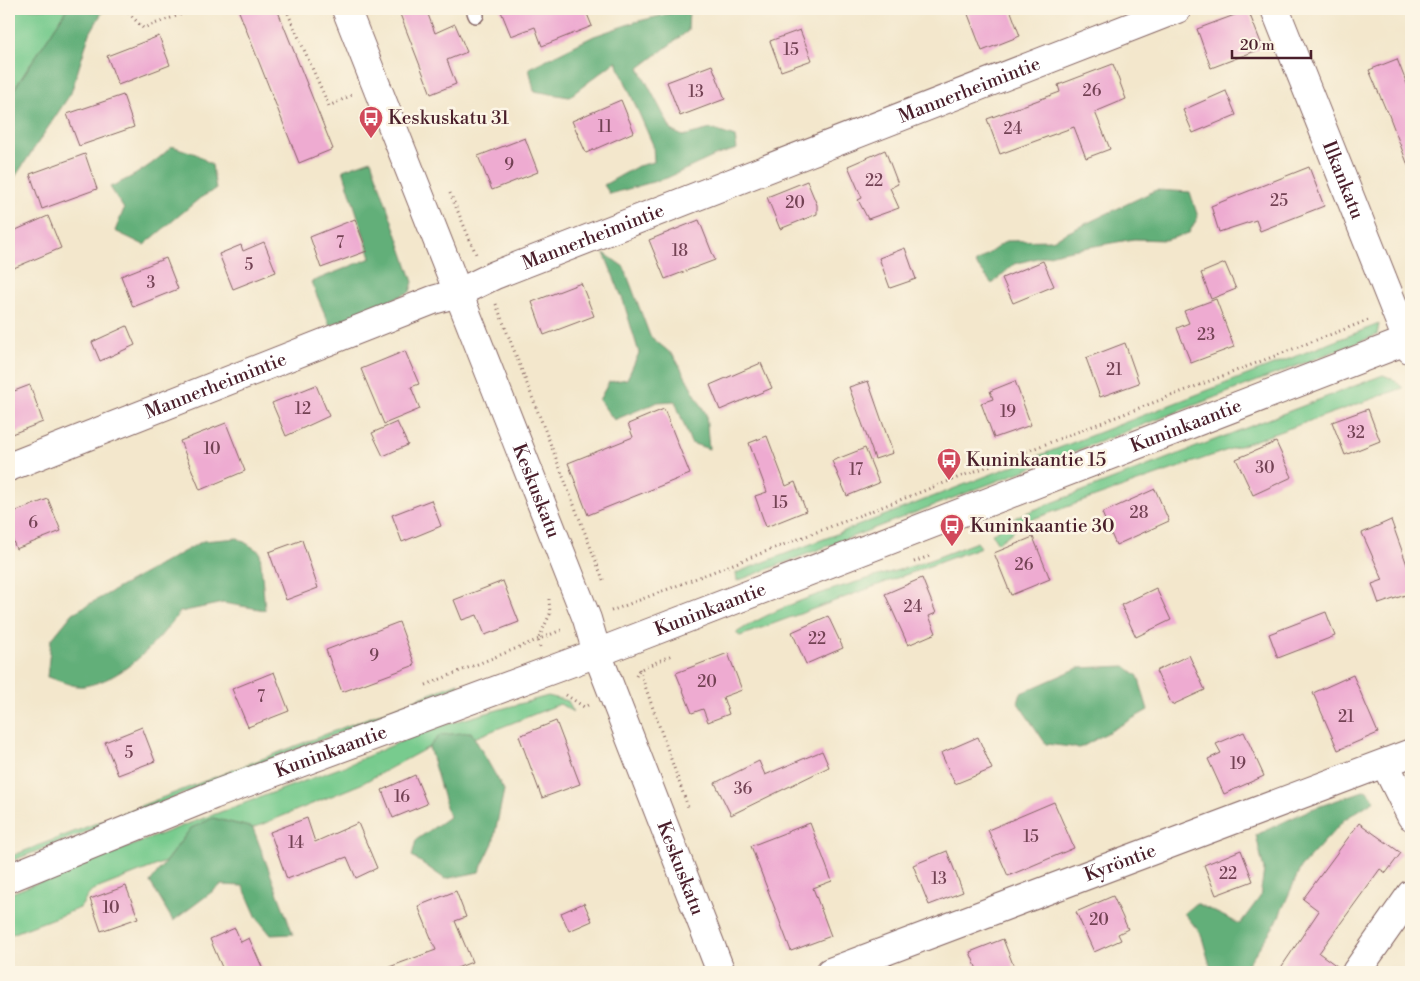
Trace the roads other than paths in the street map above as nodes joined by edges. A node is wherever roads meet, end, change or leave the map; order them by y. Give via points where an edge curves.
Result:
1 (346, 9) edge
2 (1177, 9) edge
3 (1275, 9) edge
4 (458, 293) junction
5 (1410, 343) edge
6 (9, 467) edge
7 (597, 653) junction
8 (1411, 753) edge
9 (1385, 764) junction
10 (1411, 816) edge
11 (9, 878) edge
12 (1411, 894) edge
13 (722, 972) edge
14 (830, 972) edge
15 (1356, 972) edge

1 - 4 street, Keskuskatu
2 - 4 street, Mannerheimintie via 495,275
3 - 5 street, Ilkankatu
4 - 6 street, Mannerheimintie via 256,368
4 - 7 street, Keskuskatu via 587,619
5 - 7 street, Kuninkaantie
7 - 11 street, Kuninkaantie via 213,795
7 - 13 street, Keskuskatu
8 - 9 street, Kyröntie
9 - 10 street
9 - 14 street, Kyröntie
12 - 15 street

